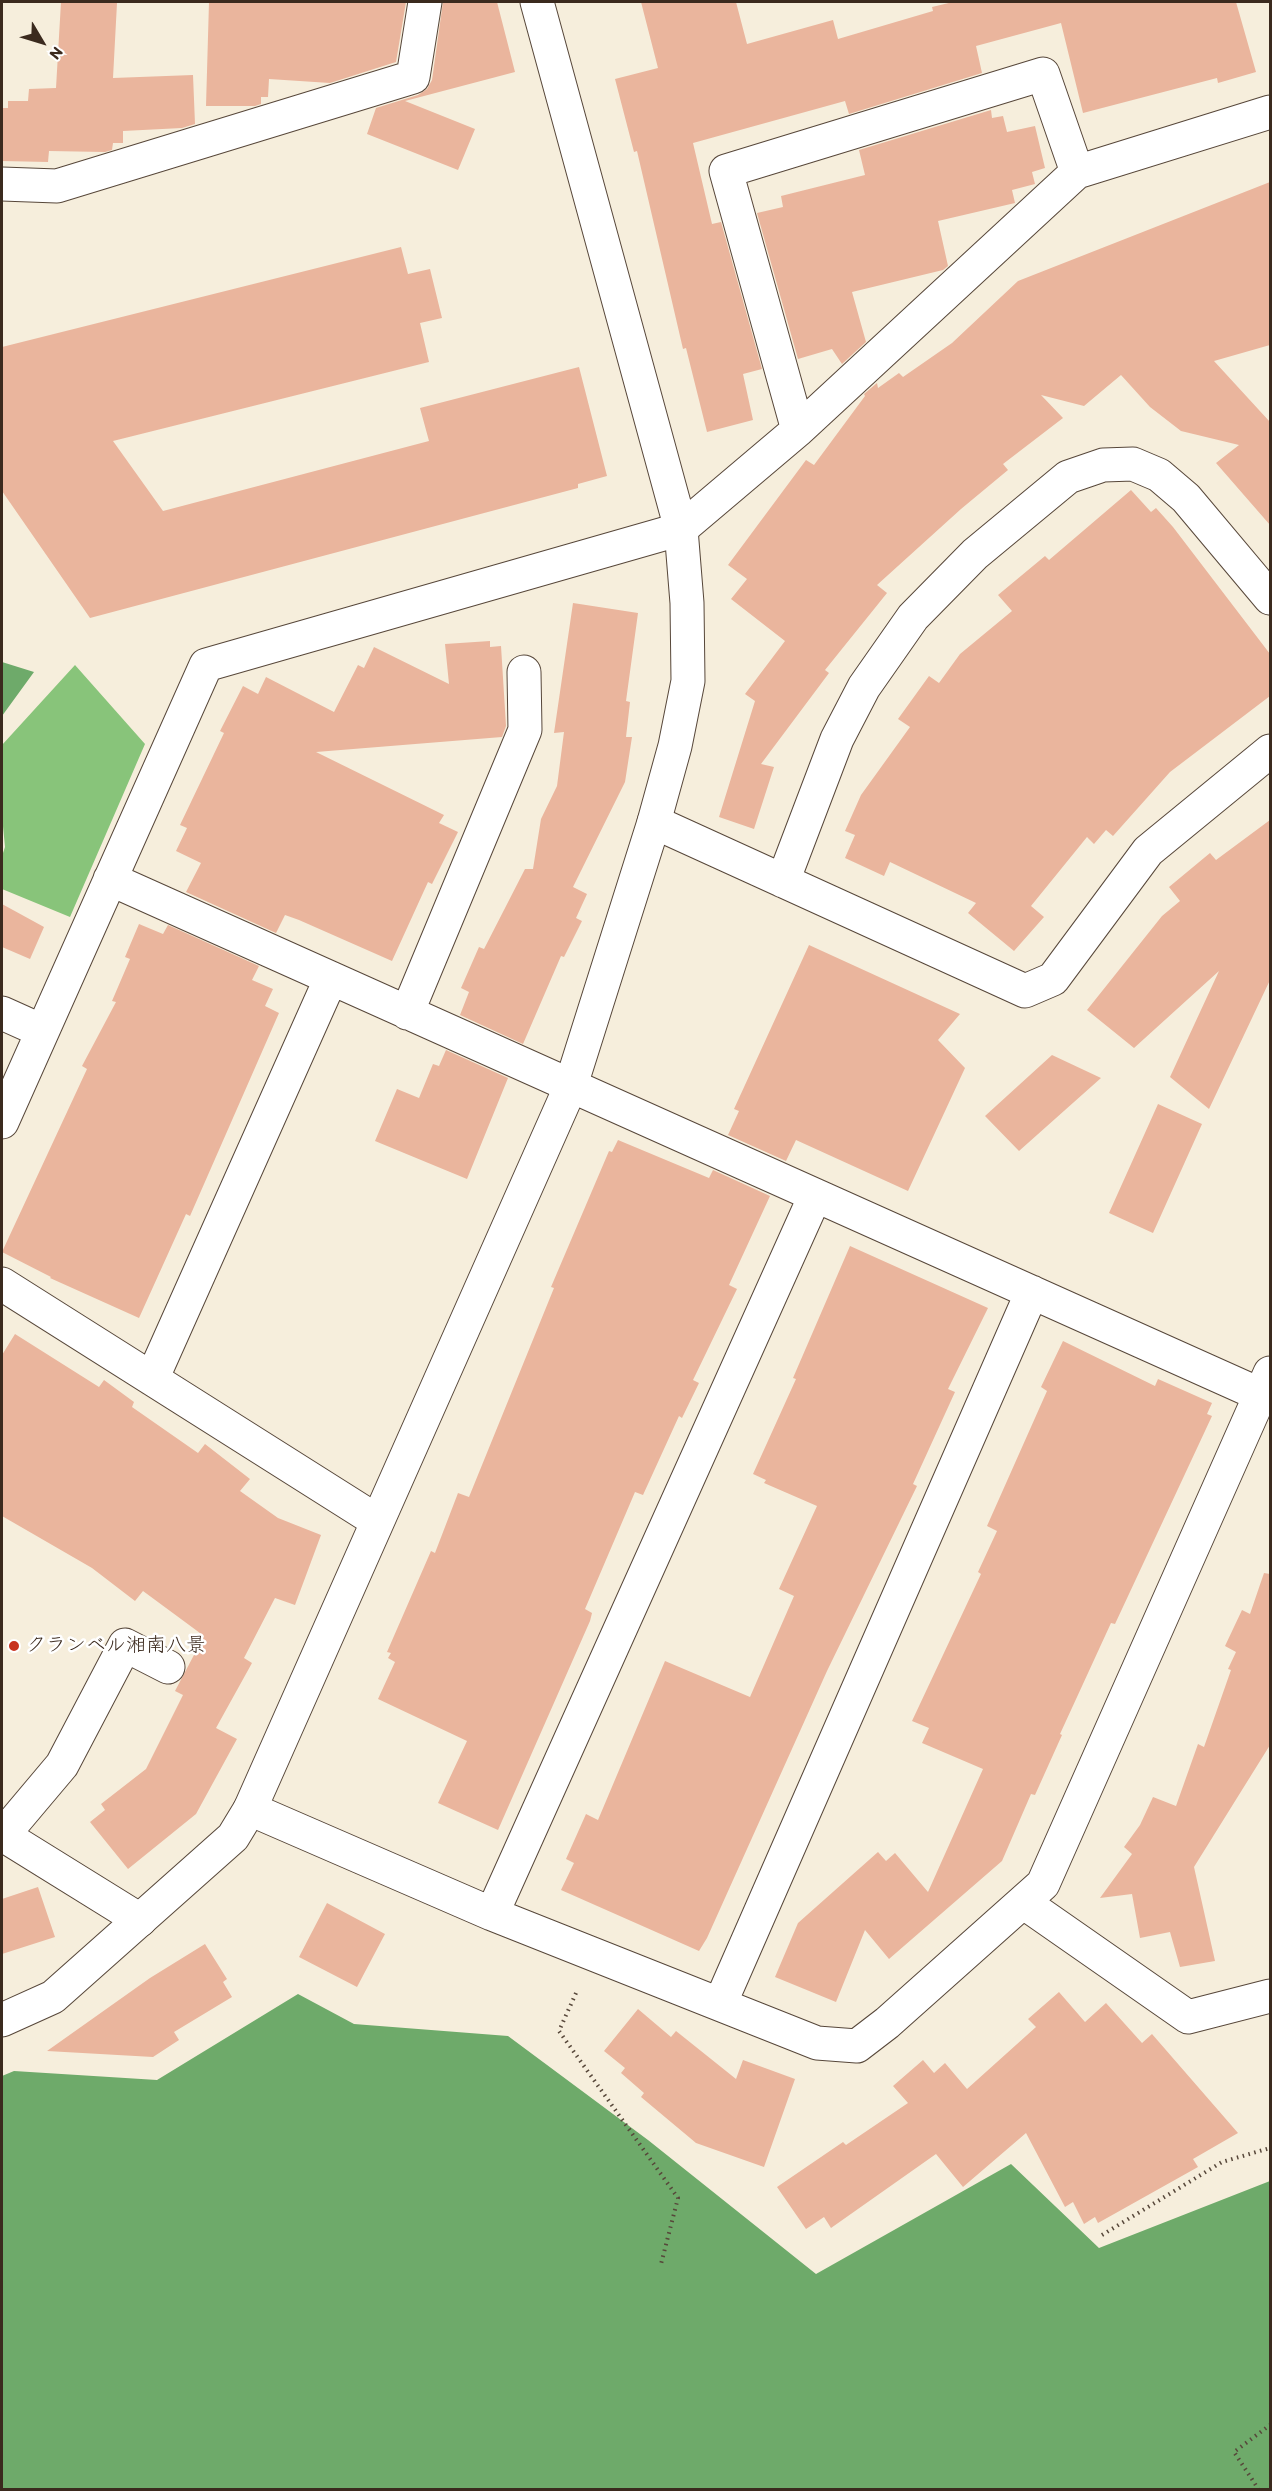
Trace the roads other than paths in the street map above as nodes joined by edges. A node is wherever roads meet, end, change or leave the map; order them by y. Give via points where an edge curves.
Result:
1 (425, 2) edge
2 (537, 2) edge
3 (1270, 112) edge
4 (1077, 172) junction
5 (2, 184) edge
6 (798, 430) junction
7 (681, 529) junction
8 (1270, 598) edge
9 (524, 672) dead end
10 (1270, 751) edge
11 (654, 822) junction
12 (110, 879) junction
13 (783, 880) junction
14 (331, 978) junction
15 (2, 1013) edge
16 (407, 1013) junction
17 (42, 1031) junction
18 (570, 1088) junction
19 (2, 1122) edge
20 (815, 1196) junction
21 (2, 1284) edge
22 (1032, 1292) junction
23 (152, 1379) junction
24 (1266, 1384) edge
25 (377, 1521) junction
26 (168, 1667) dead end
27 (250, 1809) junction
28 (1023, 1902) junction
29 (492, 1914) junction
30 (140, 1920) junction
31 (1270, 1996) edge
32 (720, 2004) junction
33 (2, 2020) edge

1 - 5 street via 413,77 57,186
2 - 7 street
3 - 4 street
4 - 6 street
4 - 6 street via 1043,74 726,171
6 - 7 street
7 - 11 street via 688,681
7 - 12 street via 206,665
8 - 13 street via 1186,498 1159,475 1133,464 1103,465 1068,477 975,554 912,617 864,687 837,739
9 - 16 street via 525,730
10 - 13 street via 1148,851 1053,979 1025,991
11 - 13 street
11 - 18 street
12 - 14 street
12 - 17 street
14 - 16 street
14 - 23 street
15 - 17 street
16 - 18 street
17 - 19 street
18 - 20 street
18 - 25 street
20 - 22 street
20 - 29 street
21 - 23 street
22 - 24 street
22 - 32 street
23 - 25 street
24 - 28 street via 1043,1884
25 - 27 street
26 - 30 street via 125,1645 62,1765 3,1835
27 - 29 street
27 - 30 street via 233,1837
28 - 31 street via 1188,2017
28 - 32 street via 857,2046 818,2043
29 - 32 street
30 - 33 street via 53,1997

